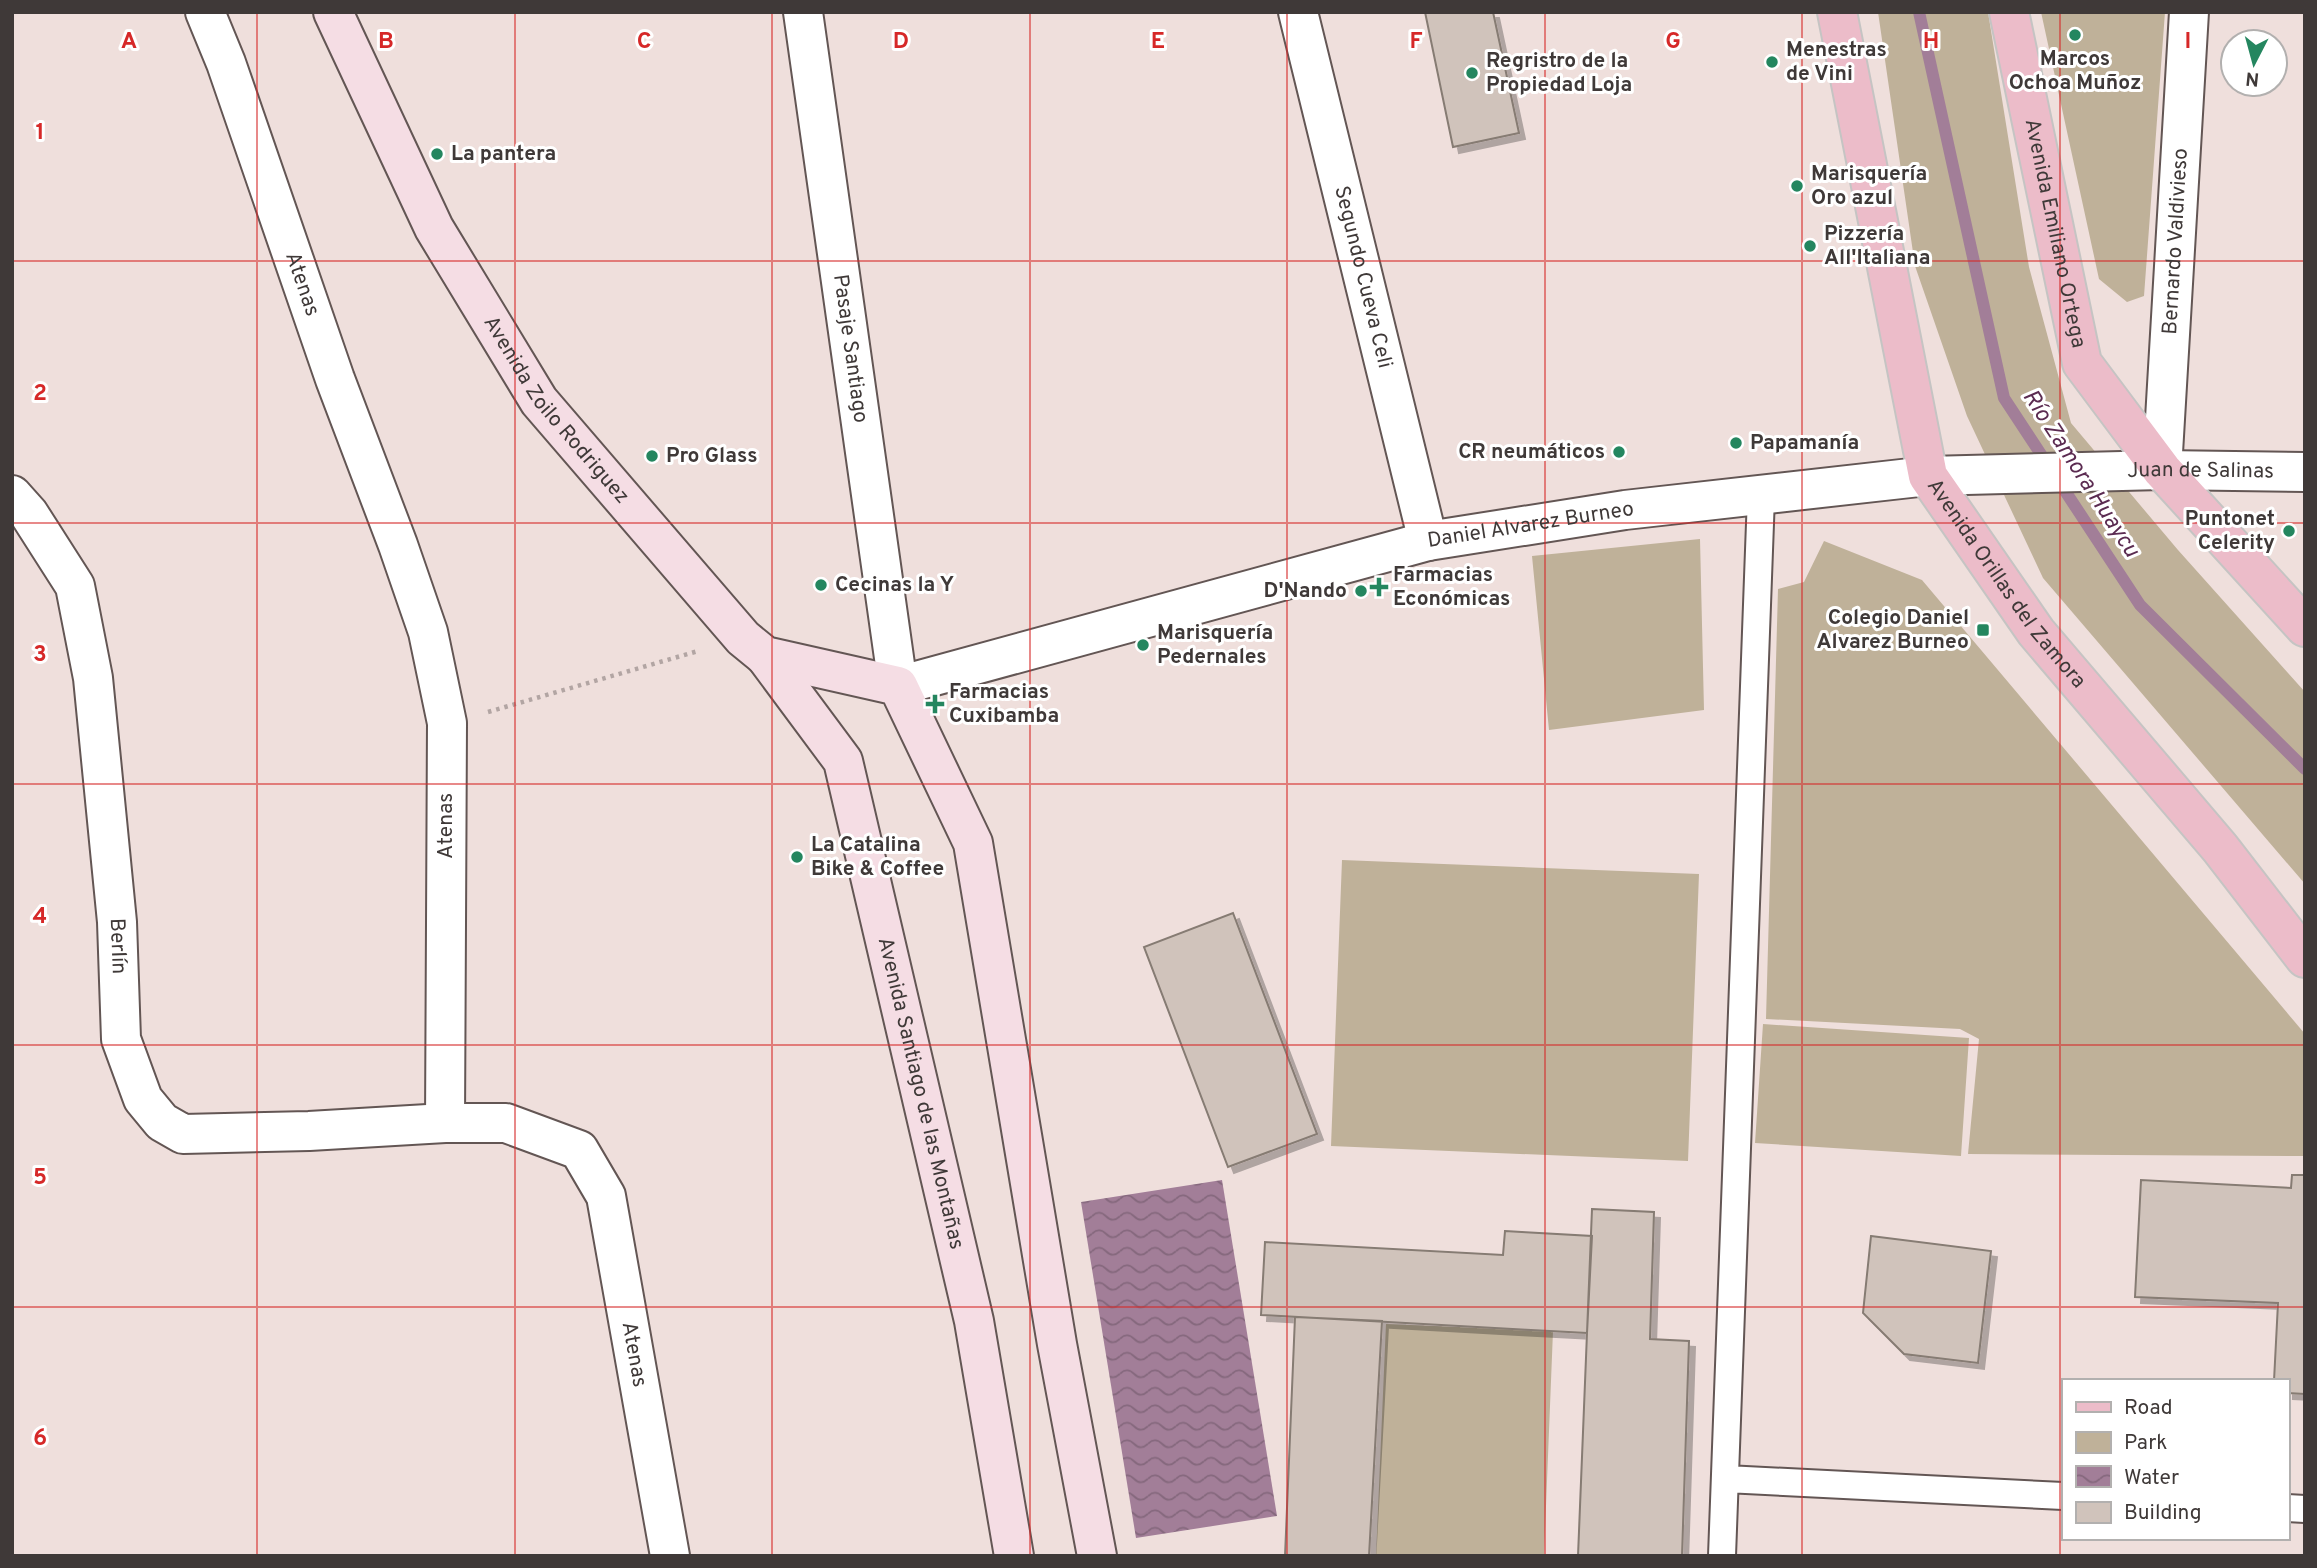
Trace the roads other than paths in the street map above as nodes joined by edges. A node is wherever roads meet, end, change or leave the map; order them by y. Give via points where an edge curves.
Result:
1 (205, 12) edge
2 (333, 12) edge
3 (803, 12) edge
4 (1298, 12) edge
5 (1837, 12) edge
6 (2009, 12) edge
7 (2189, 12) edge
8 (2162, 470) junction
9 (2305, 472) edge
10 (1928, 476) junction
11 (12, 495) edge
12 (1761, 496) junction
13 (1428, 541) junction
14 (2305, 627) edge
15 (754, 647) junction
16 (898, 686) junction
17 (2305, 958) edge
18 (445, 1123) junction
19 (1726, 1479) junction
20 (2062, 1496) edge
21 (670, 1556) edge
22 (1014, 1556) edge
23 (1097, 1556) edge
24 (1722, 1556) edge

1 - 18 street, Atenas via 428,632 447,723
2 - 15 main road, Avenida Zoilo Rodriguez via 434,228 539,401
3 - 16 street, Pasaje Santiago
4 - 13 street, Segundo Cueva Celi
5 - 10 main road, Avenida Orillas del Zamora
6 - 8 main road, Avenida Emiliano Ortega via 2082,363
7 - 8 street, Bernardo Valdivieso
8 - 9 street, Juan de Salinas
8 - 10 street, Juan de Salinas
8 - 14 main road, Avenida Emiliano Ortega
10 - 12 street, Daniel Alvarez Burneo
10 - 17 main road, Avenida Orillas del Zamora via 2036,632 2220,848
11 - 18 street, Berlín via 75,586 93,678 117,922 121,1039 143,1100 162,1122 183,1134
12 - 13 street, Daniel Alvarez Burneo via 1625,510
12 - 19 lane
13 - 16 street, Daniel Alvarez Burneo
15 - 16 main road
15 - 22 main road, Avenida Santiago de las Montañas via 843,761 974,1321
16 - 23 main road via 973,843
18 - 21 street, Atenas via 506,1123 579,1150 606,1196
19 - 20 lane
19 - 24 lane

